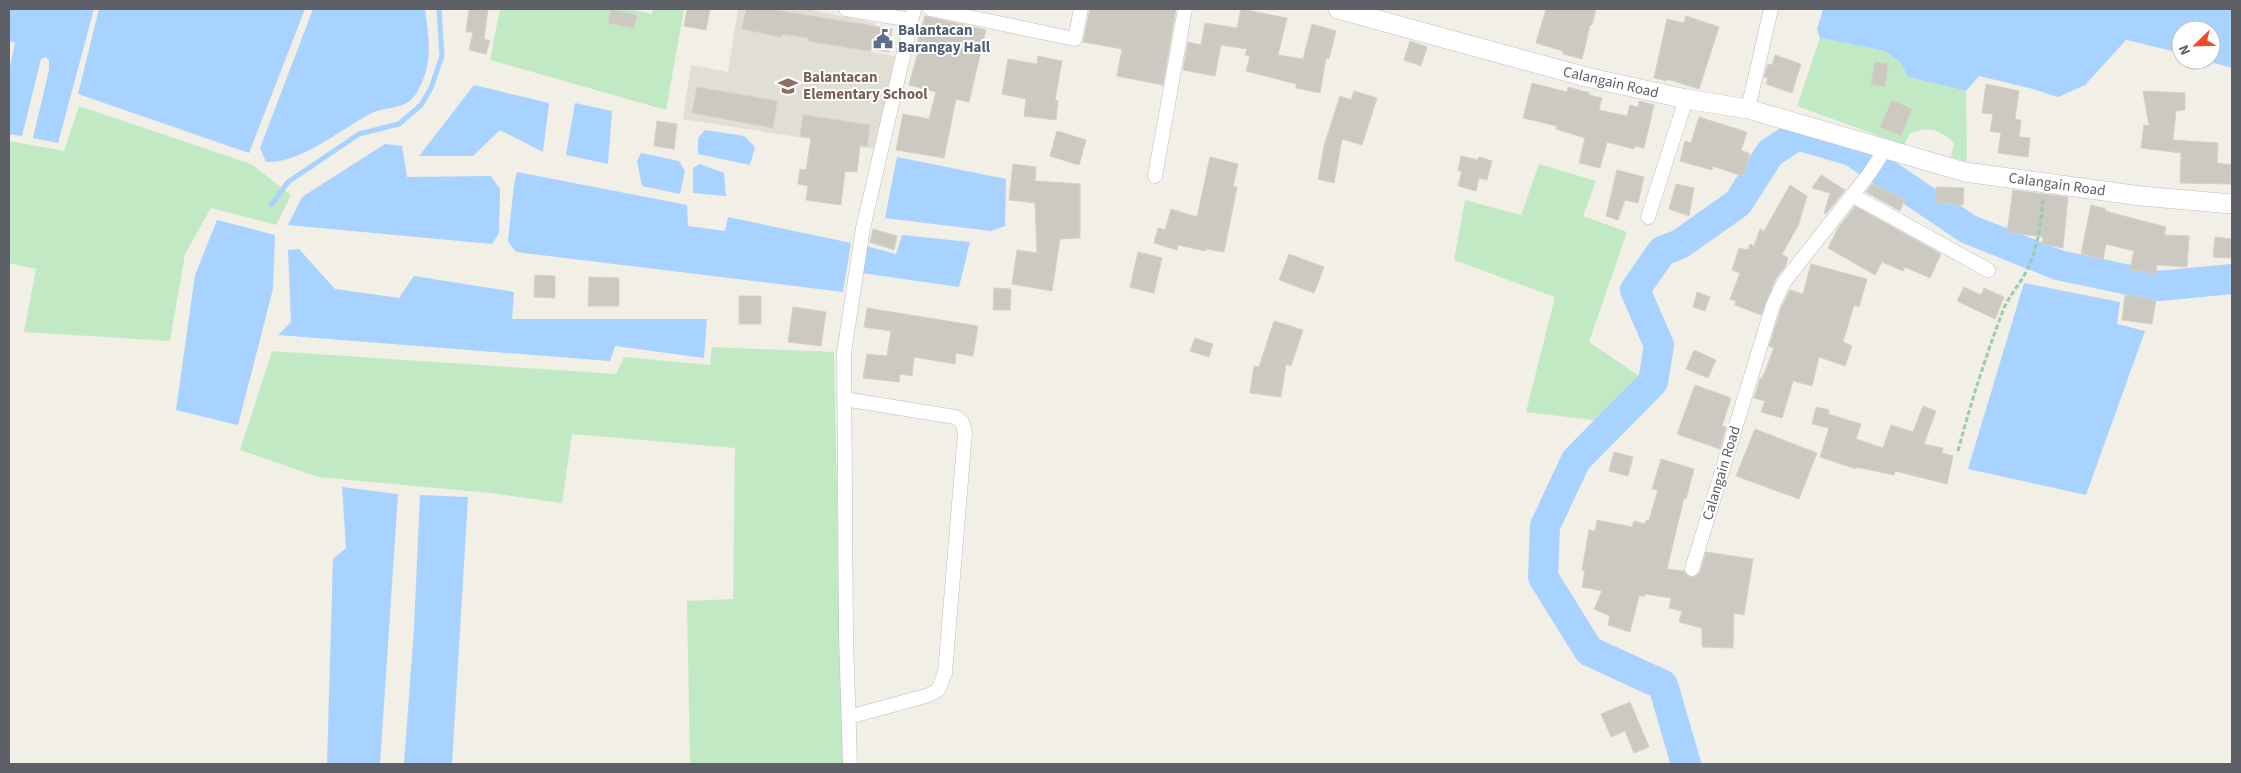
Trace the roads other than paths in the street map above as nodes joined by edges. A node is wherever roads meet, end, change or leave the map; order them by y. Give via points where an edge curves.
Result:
1 (846, 9) edge
2 (930, 9) edge
3 (1081, 9) edge
4 (1185, 9) edge
5 (1338, 9) edge
6 (1771, 9) edge
7 (912, 14) edge
8 (1686, 99) junction
9 (1748, 109) junction
10 (1883, 152) junction
11 (1155, 176) dead end
12 (1852, 195) junction
13 (2232, 204) edge
14 (1648, 218) dead end
15 (1988, 270) dead end
16 (844, 399) junction
17 (1692, 569) dead end
18 (849, 717) junction
19 (850, 764) edge

1 - 7 street
2 - 3 street via 1075,39
4 - 11 street
5 - 8 street, Calangain Road via 1586,77
6 - 9 street
7 - 16 street via 863,228 844,353
8 - 9 street, Calangain Road
8 - 14 street
9 - 10 street, Calangain Road
10 - 12 street, Calangain Road
10 - 13 street, Calangain Road via 1965,172 2140,196
12 - 15 street
12 - 17 street, Calangain Road via 1784,282 1773,305
16 - 18 street
16 - 18 street via 955,417 962,422 965,432 945,673 938,690 929,695
18 - 19 street

